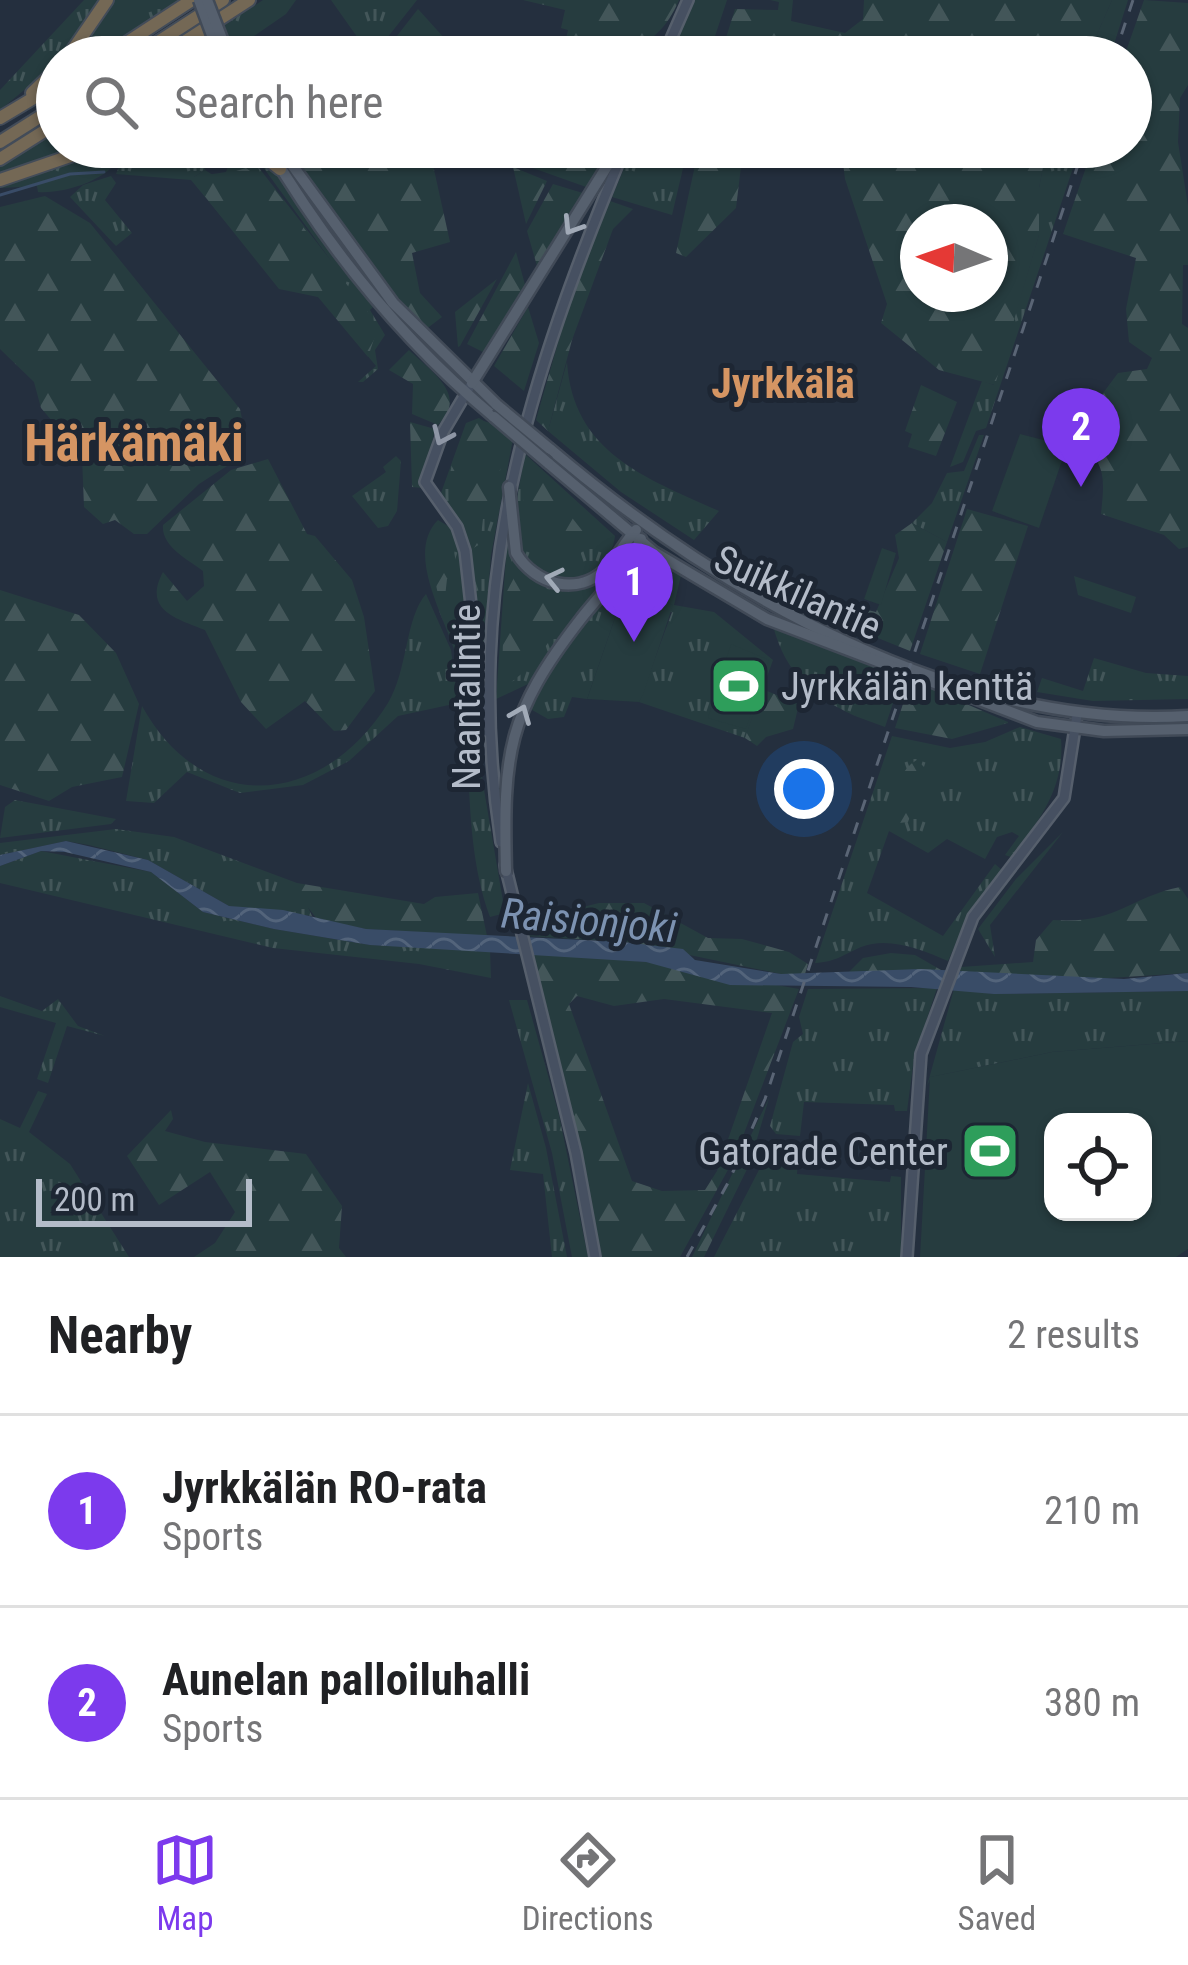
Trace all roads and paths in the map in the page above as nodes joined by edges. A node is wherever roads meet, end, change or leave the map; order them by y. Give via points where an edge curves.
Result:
1 (106, 0) edge
2 (199, 0) edge
3 (223, 0) edge
4 (250, 0) edge
5 (687, 0) edge
6 (82, 36) edge
7 (140, 36) edge
8 (167, 36) edge
9 (194, 36) edge
10 (215, 36) edge
11 (672, 36) edge
12 (36, 90) edge
13 (36, 96) edge
14 (23, 103) junction
15 (0, 118) edge
16 (36, 119) edge
17 (36, 136) edge
18 (0, 142) edge
19 (0, 159) edge
20 (36, 168) edge
21 (278, 168) edge
22 (293, 168) edge
23 (609, 168) edge
24 (614, 168) edge
25 (280, 170) joint
26 (0, 180) edge
27 (409, 329) junction
28 (469, 388) junction
29 (496, 411) junction
30 (509, 487) junction
31 (643, 524) junction
32 (636, 538) junction
33 (1077, 715) junction
34 (1188, 716) edge
35 (1076, 729) junction
36 (1188, 729) edge
37 (494, 784) junction
38 (506, 871) junction
39 (595, 1257) edge
40 (907, 1257) edge

1 - 6 highway
2 - 7 highway
2 - 10 main road, bridge
3 - 8 highway
4 - 9 highway
5 - 11 main road
12 - 14 highway
13 - 14 highway
14 - 15 highway
16 - 18 highway
17 - 19 highway
20 - 26 highway
21 - 25 highway
22 - 27 main road, Suikkilantie
23 -> 28 main road
24 - 30 main road, Naantalintie via 553,325
25 - 27 main road, Suikkilantie
27 - 28 main road, Suikkilantie
28 - 29 main road, Suikkilantie
28 -> 37 main road via 425,482 465,551
29 - 31 main road, Suikkilantie, bridge
29 - 32 main road, Suikkilantie, bridge
32 -> 30 main road via 594,578 548,581 516,553
30 - 37 main road, Naantalintie via 490,637
31 - 32 main road
31 - 33 main road, Suikkilantie via 812,626 1001,698
32 - 35 main road, Suikkilantie via 750,612 990,707
38 -> 32 main road via 506,766 521,709
33 - 34 main road, Suikkilantie
33 - 35 main road
35 - 36 main road, Suikkilantie
35 - 40 main road via 1060,806 985,899 939,1002 916,1088
37 - 38 main road, Naantalintie
38 - 39 main road, Naantalintie

